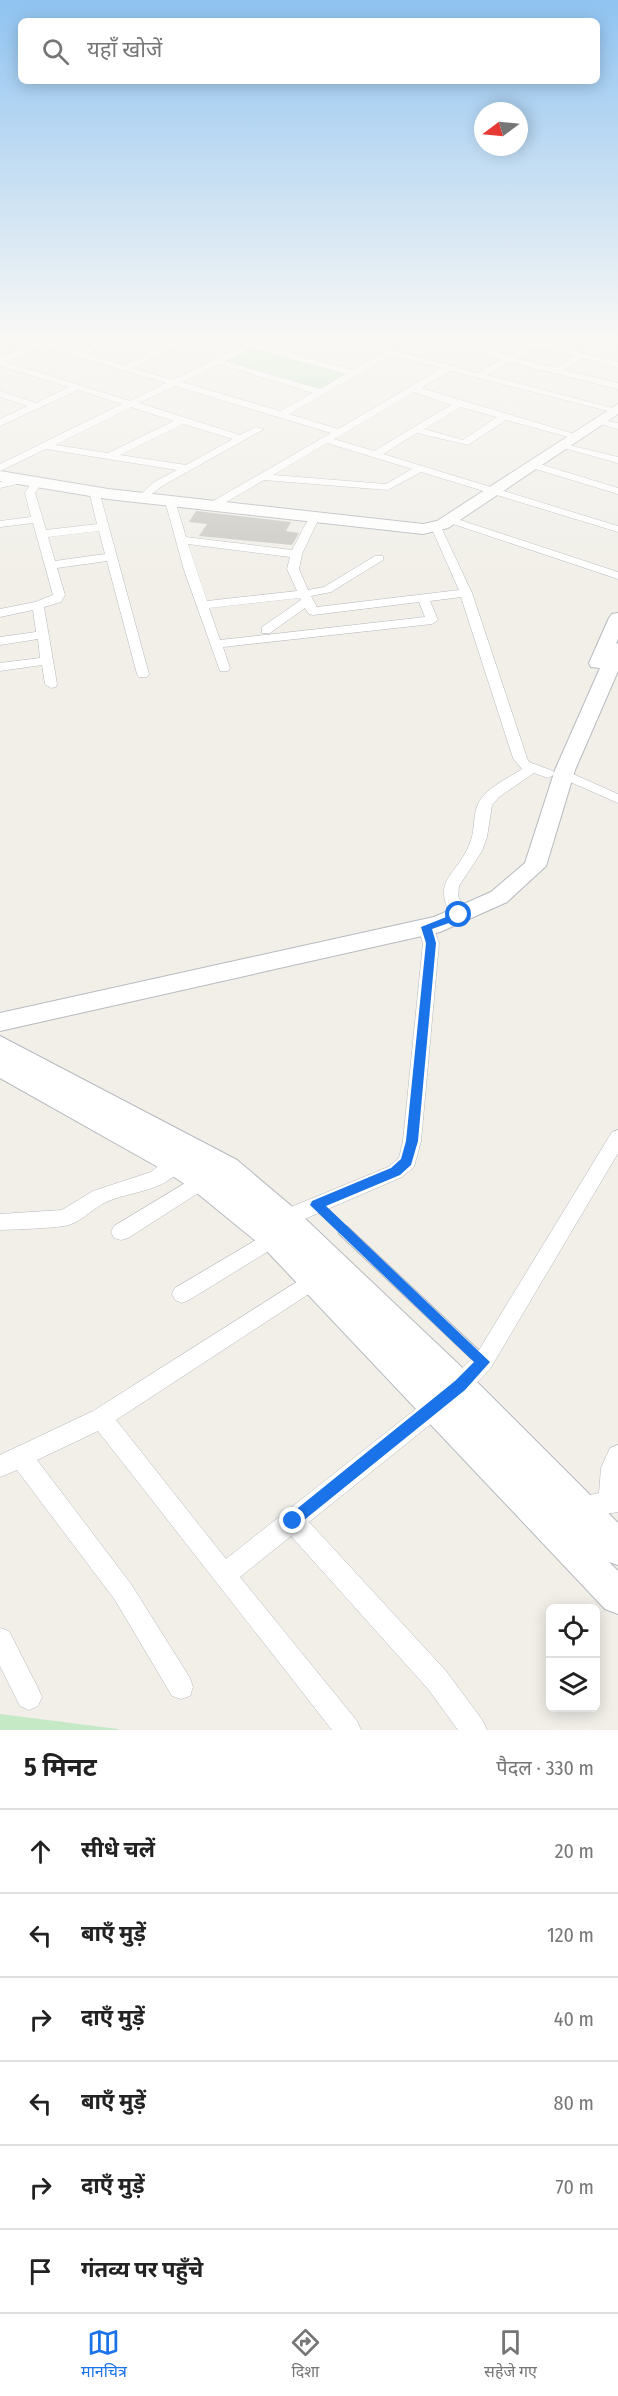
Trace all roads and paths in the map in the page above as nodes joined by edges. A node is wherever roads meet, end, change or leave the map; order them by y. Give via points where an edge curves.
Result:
1 (102, 418) edge
2 (175, 418) edge
3 (293, 418) edge
4 (364, 418) edge
5 (436, 418) edge
6 (501, 418) edge
7 (509, 418) edge
8 (608, 418) edge
9 (183, 420) junction
10 (259, 429) dead end
11 (416, 430) junction
12 (339, 432) junction
13 (242, 439) junction
14 (326, 440) junction
15 (570, 440) junction
16 (44, 446) junction
17 (375, 455) junction
18 (110, 456) junction
19 (618, 460) edge
20 (533, 465) junction
21 (0, 468) edge
22 (188, 468) junction
23 (420, 469) junction
24 (0, 476) edge
25 (262, 477) junction
26 (30, 481) junction
27 (0, 485) edge
28 (618, 490) edge
29 (94, 491) junction
30 (493, 492) junction
31 (143, 498) junction
32 (170, 501) junction
33 (212, 506) junction
34 (314, 518) junction
35 (38, 519) junction
36 (451, 520) junction
37 (0, 524) edge
38 (103, 527) junction
39 (436, 527) junction
40 (618, 529) edge
41 (42, 534) junction
42 (182, 540) junction
43 (296, 554) junction
44 (111, 557) junction
45 (379, 558) dead end
46 (50, 565) junction
47 (616, 571) edge
48 (466, 593) junction
49 (306, 598) junction
50 (423, 598) junction
51 (38, 605) junction
52 (202, 605) junction
53 (1, 609) edge
54 (618, 618) edge
55 (266, 630) dead end
56 (43, 635) junction
57 (0, 641) edge
58 (216, 644) junction
59 (618, 650) edge
60 (47, 661) junction
61 (0, 666) edge
62 (224, 668) dead end
63 (143, 674) dead end
64 (51, 684) dead end
65 (548, 772) junction
66 (618, 799) edge
67 (459, 915) junction
68 (426, 927) junction
69 (0, 1022) edge
70 (0, 1045) edge
71 (0, 1066) edge
72 (618, 1137) edge
73 (175, 1163) junction
74 (215, 1174) junction
75 (316, 1205) junction
76 (0, 1222) edge
77 (280, 1228) junction
78 (121, 1232) dead end
79 (314, 1280) junction
80 (182, 1294) dead end
81 (483, 1362) junction
82 (460, 1386) junction
83 (436, 1406) junction
84 (101, 1418) junction
85 (618, 1455) edge
86 (21, 1457) junction
87 (0, 1466) edge
88 (614, 1502) edge
89 (580, 1507) junction
90 (293, 1521) junction
91 (555, 1530) junction
92 (618, 1548) edge
93 (224, 1575) junction
94 (618, 1596) edge
95 (0, 1640) edge
96 (181, 1687) dead end
97 (29, 1697) dead end
98 (348, 1730) edge
99 (474, 1730) edge

1 - 16 street
2 - 9 street
3 - 12 street
4 - 12 street
5 - 11 street
6 - 11 street via 464,443
7 - 15 street
8 - 15 main road
9 - 13 street
9 - 18 street
10 - 13 street
11 - 17 street
12 - 14 street
13 - 22 street
14 - 17 street
14 - 25 street
15 - 19 street
15 - 20 main road
16 - 18 street
16 - 21 street
17 - 23 street
18 - 22 street
20 - 28 street
20 - 30 main road
22 - 31 street via 158,484
23 - 25 street via 388,487
23 - 30 street
24 - 26 main road
25 - 33 street
26 - 27 street
26 - 29 main road
26 - 35 street
29 - 31 main road
29 - 38 street
30 - 36 main road
30 - 40 street
31 - 32 main road
32 - 33 main road
32 - 42 street
33 - 34 main road
34 - 39 main road via 404,528
34 - 43 street
35 - 37 street
35 - 41 street
36 - 39 main road
36 - 47 street
38 - 41 street
38 - 44 street
39 - 48 street
41 - 46 street
42 - 43 street
42 - 52 street
43 - 49 street via 293,568
44 - 46 street
44 - 63 street
45 - 49 street via 327,590
46 - 51 street via 59,595
48 - 50 street
48 - 65 street via 520,758 524,765
49 - 50 street via 313,611
49 - 52 street
49 - 55 street
50 - 58 street via 432,620
51 - 53 street
51 - 56 street
52 - 58 street
54 - 65 main road
56 - 57 street
56 - 60 street
58 - 62 street
59 - 65 main road
60 - 61 street
60 - 64 street
65 - 66 street
65 - 67 main road via 535,866 499,897
65 - 67 street via 494,794 485,804 475,851 451,886 450,896
67 - 68 main road
68 - 69 main road
68 - 75 street via 431,943 407,1162 395,1172
70 - 74 main road
71 - 73 main road
72 - 81 street
73 - 74 main road
73 - 76 street via 158,1177 100,1196 66,1218
74 - 77 main road
74 - 78 street
75 - 77 street
75 - 81 lane
77 - 79 main road
77 - 80 street
77 - 82 main road
79 - 83 main road
79 - 84 street
81 - 82 street
82 - 83 street
82 - 89 main road
83 - 90 street
83 - 91 main road
84 - 86 street
84 - 93 street
85 - 88 street via 612,1467
86 - 87 street
86 - 96 street via 123,1592
88 - 89 street
89 - 91 street
89 - 92 main road
90 - 93 street
90 - 99 street via 437,1680
91 - 94 main road
93 - 98 street
95 - 97 street

